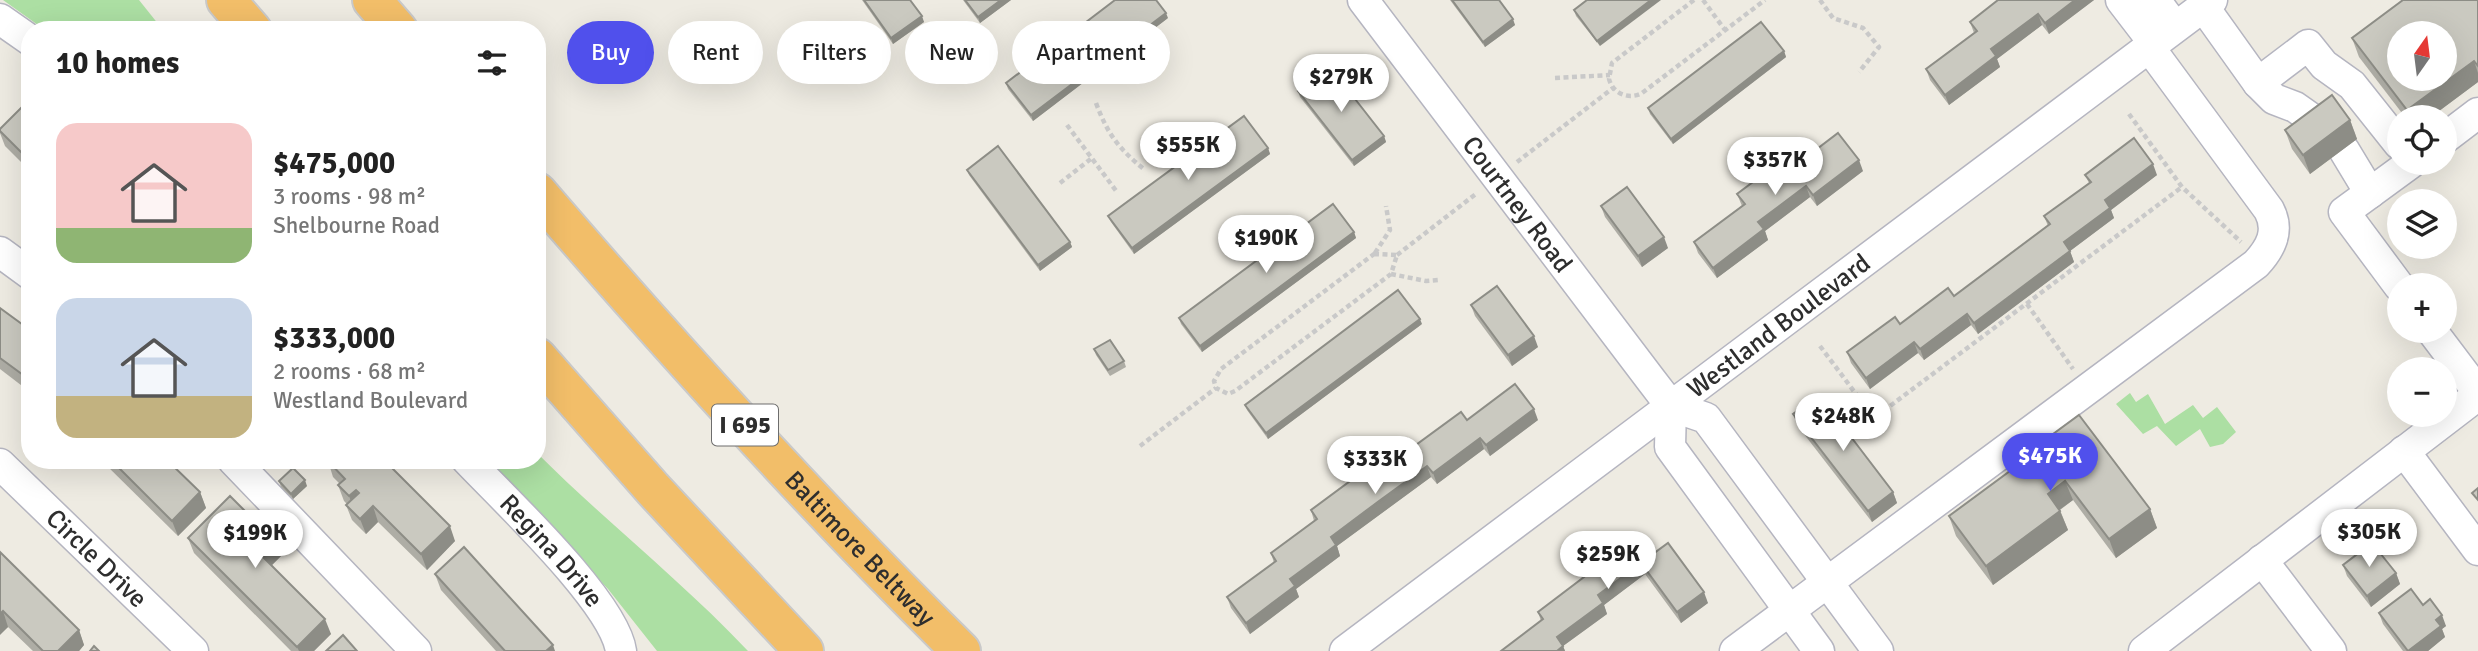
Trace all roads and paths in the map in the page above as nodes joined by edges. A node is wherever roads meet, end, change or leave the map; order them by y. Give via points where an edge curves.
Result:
1 (226, 0) edge
2 (372, 0) edge
3 (1363, 0) edge
4 (1694, 0) edge
5 (1703, 0) edge
6 (1765, 0) edge
7 (1820, 0) edge
8 (2121, 0) edge
9 (2155, 0) edge
10 (2207, 3) edge
11 (0, 19) edge
12 (244, 21) edge
13 (390, 21) edge
14 (1725, 30) junction
15 (21, 34) edge
16 (2159, 39) junction
17 (1858, 72) dead end
18 (1610, 75) junction
19 (1555, 78) dead end
20 (2258, 83) junction
21 (1096, 103) dead end
22 (2478, 113) edge
23 (2129, 114) dead end
24 (1067, 125) dead end
25 (2322, 126) edge
26 (2387, 129) edge
27 (2457, 129) edge
28 (2344, 150) edge
29 (1092, 158) junction
30 (1146, 170) dead end
31 (2395, 175) edge
32 (1060, 183) dead end
33 (2182, 187) junction
34 (1117, 192) dead end
35 (2370, 193) junction
36 (546, 202) edge
37 (1386, 206) dead end
38 (0, 252) edge
39 (1374, 254) junction
40 (2262, 258) junction
41 (21, 267) edge
42 (2389, 273) edge
43 (1391, 274) junction
44 (1438, 280) dead end
45 (2026, 304) junction
46 (2441, 343) edge
47 (1820, 346) dead end
48 (546, 367) edge
49 (1216, 388) junction
50 (2087, 389) junction
51 (2478, 394) edge
52 (1671, 406) junction
53 (1140, 446) dead end
54 (2404, 451) junction
55 (0, 464) edge
56 (242, 469) edge
57 (476, 469) edge
58 (2478, 550) edge
59 (2262, 560) junction
60 (1829, 582) junction
61 (1789, 613) junction
62 (2322, 648) edge
63 (193, 651) edge
64 (416, 651) edge
65 (621, 651) edge
66 (804, 651) edge
67 (961, 651) edge
68 (1345, 651) edge
69 (1735, 651) edge
70 (1819, 651) edge
71 (1878, 651) edge
72 (2144, 651) edge

1 - 12 highway
2 - 13 highway
3 - 52 street, Courtney Road
4 - 18 path via 1620,56
5 - 14 path
6 - 14 path
7 - 17 path via 1832,18 1863,27 1879,47
8 - 16 street
9 - 16 street
10 - 16 street, Westland Boulevard
10 - 20 street
11 - 15 street
14 - 18 path via 1635,97 1616,91
16 - 40 street via 2269,209 2275,228
16 - 52 street, Westland Boulevard
18 - 19 path
20 - 25 street via 2274,99
20 - 26 street via 2308,45 2324,65 2352,85
21 - 30 path via 1106,130 1122,152
22 - 27 street
23 - 33 path
24 - 29 path
28 - 35 street
29 - 32 path
29 - 34 path
31 - 35 street
33 - 40 path
33 - 45 path
35 - 42 street via 2344,212
36 - 67 highway, Baltimore Beltway / I 695 via 867,559
37 - 39 path via 1390,230
38 - 41 street
39 - 43 path via 1397,255
39 - 49 path via 1221,369 1214,380
40 - 50 street
43 - 44 path
43 - 49 path via 1235,391 1228,394
45 - 47 path via 1874,418
45 - 50 path
46 - 51 street
48 - 66 highway
49 - 53 path
50 - 60 street
51 - 54 street
52 - 60 street via 1706,418
52 - 61 street via 1670,447
52 - 68 street, Westland Boulevard
54 - 58 street
54 - 59 street
55 - 63 street, Circle Drive
56 - 64 street
57 - 65 street, Regina Drive via 604,611
59 - 62 street
59 - 72 street
60 - 61 street
60 - 71 street
61 - 69 street
61 - 70 street

